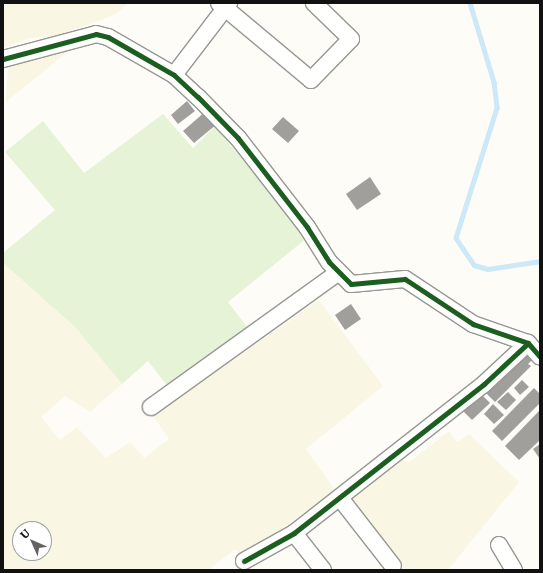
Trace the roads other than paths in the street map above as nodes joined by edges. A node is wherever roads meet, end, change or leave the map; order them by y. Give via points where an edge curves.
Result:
1 (314, 3) edge
2 (224, 5) edge
3 (3, 59) edge
4 (174, 75) junction
5 (338, 272) junction
6 (528, 343) junction
7 (540, 357) edge
8 (151, 407) dead end
9 (340, 498) junction
10 (294, 533) junction
11 (499, 545) dead end
12 (244, 561) dead end
13 (393, 566) dead end
14 (323, 570) edge
15 (514, 570) edge

1 - 2 street via 351,39 311,80
2 - 4 street
3 - 4 street via 96,34
4 - 5 street via 238,138
5 - 6 street via 351,284 405,279 472,324
5 - 8 street
6 - 7 street
6 - 9 street via 484,384
9 - 10 street
9 - 13 street
10 - 12 street
10 - 14 street
11 - 15 street

